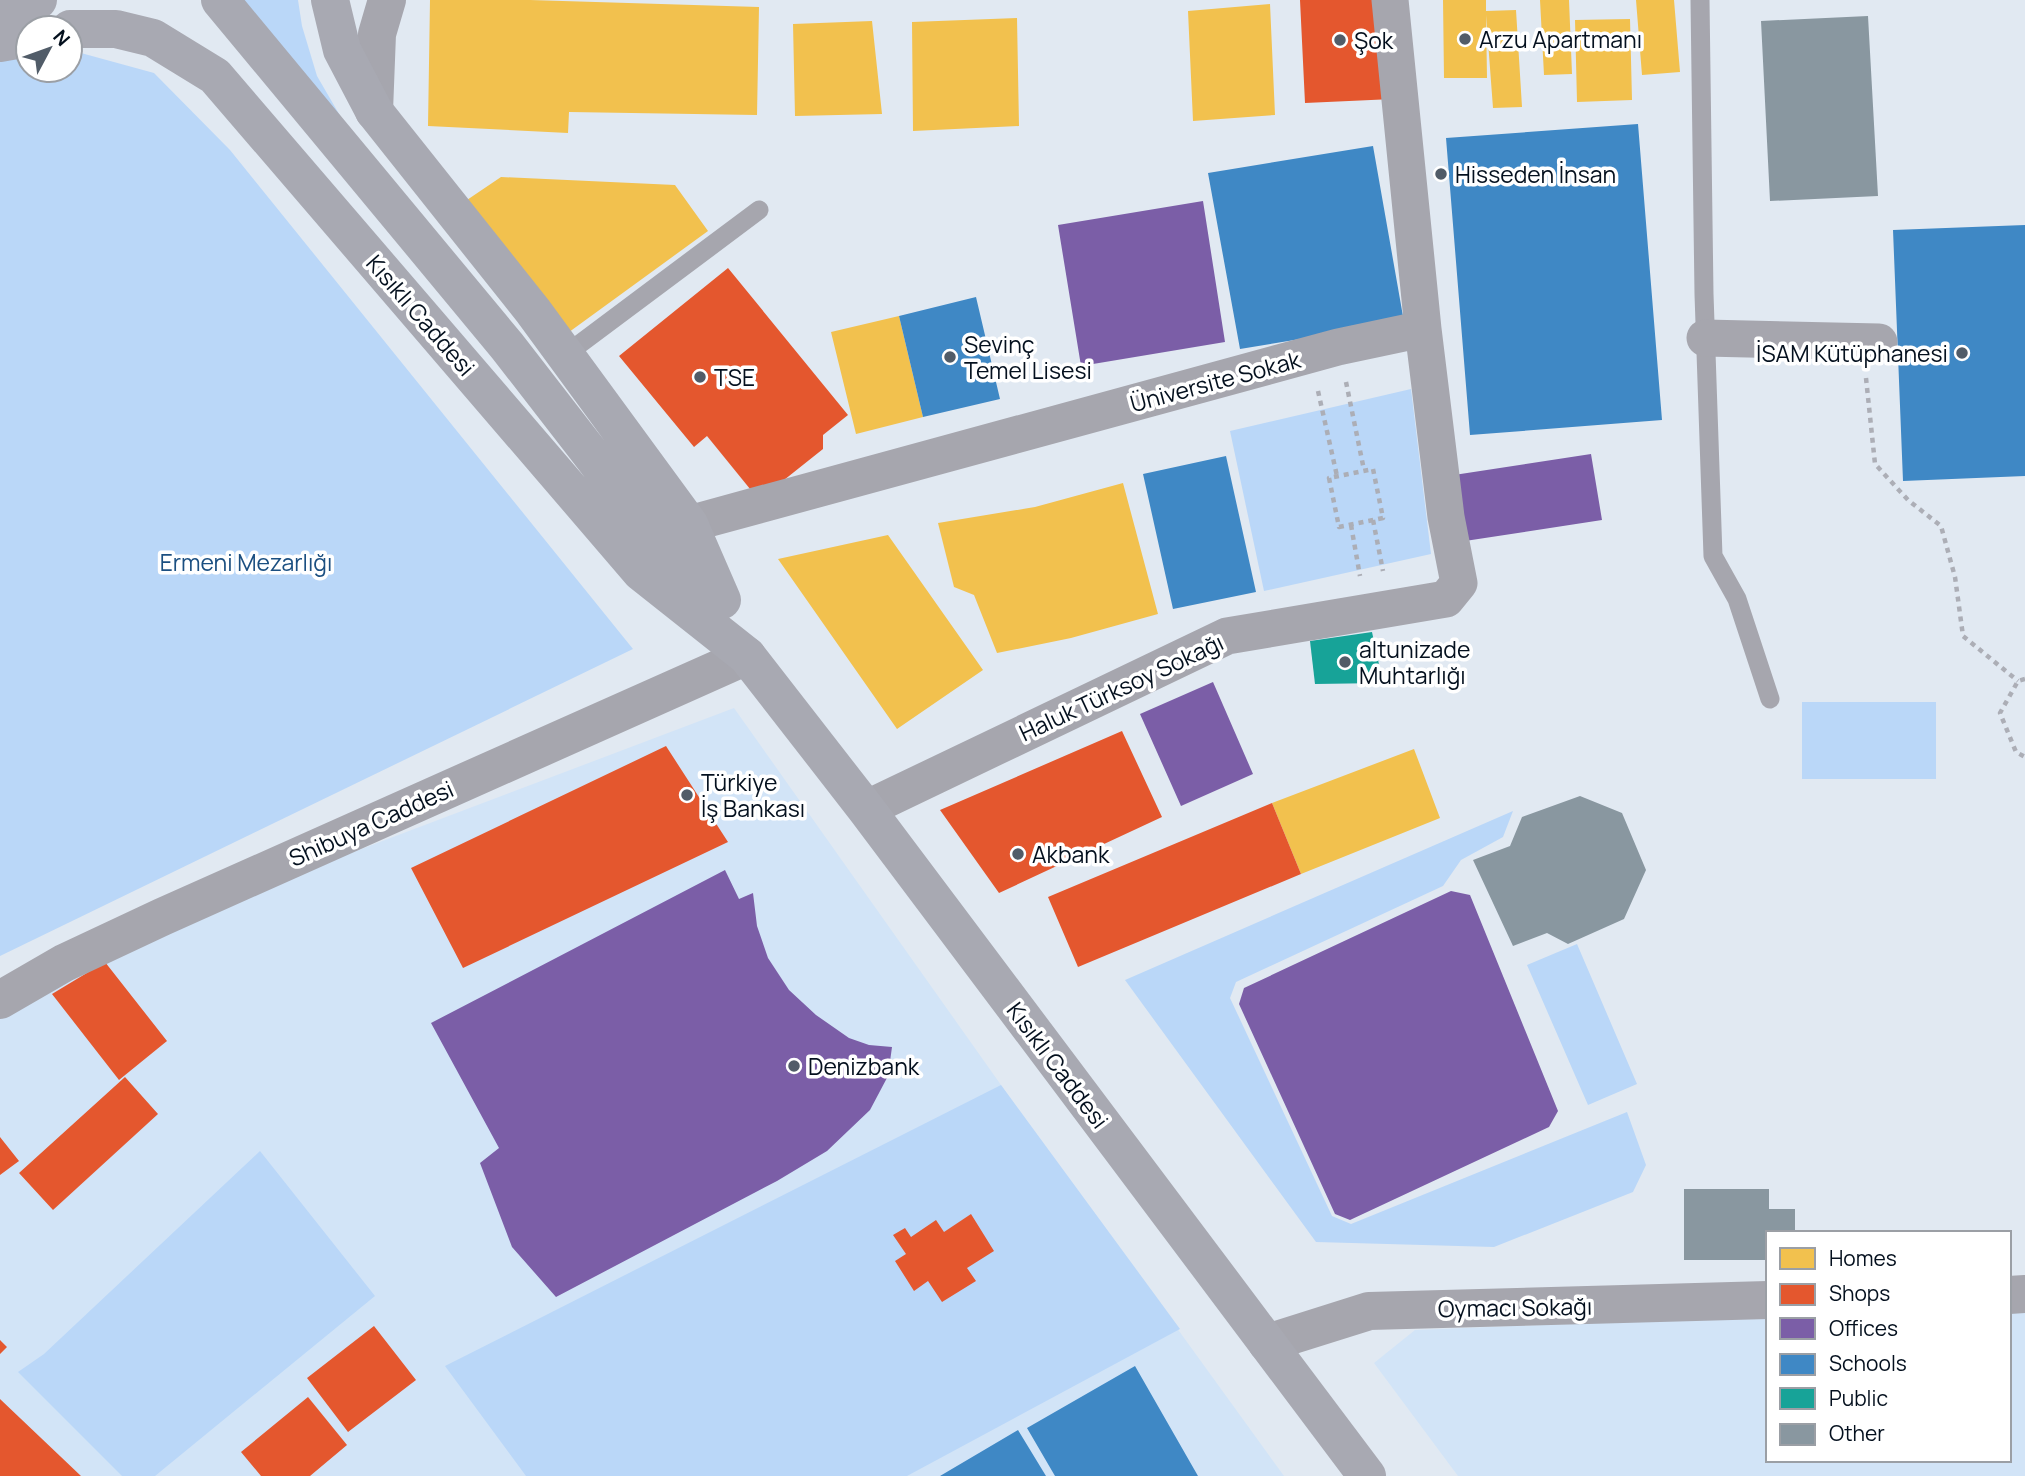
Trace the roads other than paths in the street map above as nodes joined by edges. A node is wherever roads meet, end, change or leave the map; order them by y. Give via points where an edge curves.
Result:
1 (38, 0) edge
2 (219, 0) edge
3 (330, 0) edge
4 (387, 0) edge
5 (1390, 0) edge
6 (1700, 0) edge
7 (0, 15) edge
8 (84, 29) edge
9 (374, 111) junction
10 (758, 210) dead end
11 (1423, 329) junction
12 (1705, 338) junction
13 (1871, 342) road end
14 (565, 355) junction
15 (689, 524) junction
16 (747, 656) junction
17 (1770, 699) dead end
18 (866, 809) junction
19 (0, 1000) edge
20 (1766, 1300) edge
21 (1267, 1343) junction
22 (1367, 1476) edge

1 - 7 main road
2 - 16 main road via 507,346
3 - 9 main road, Kısıklı Caddesi via 342,50
4 - 9 street via 377,34
5 - 11 street
6 - 12 lane
8 - 16 main road, Kısıklı Caddesi via 116,29 153,38 215,76 641,572
9 - 14 main road, Kısıklı Caddesi
10 - 14 lane
11 - 15 street, Üniversite Sokak via 1324,351
11 - 18 street, Haluk Türksoy Sokağı via 1446,517 1459,583 1446,599 1227,636
12 - 13 street
12 - 17 lane via 1713,556 1737,599
14 - 15 main road, Kısıklı Caddesi
15 - 16 main road, Kısıklı Caddesi
16 - 18 main road, Kısıklı Caddesi
16 - 19 street, Shibuya Caddesi via 162,917 64,963
18 - 21 main road, Kısıklı Caddesi
20 - 21 street, Oymacı Sokağı via 1369,1311
21 - 22 main road, Kısıklı Caddesi

